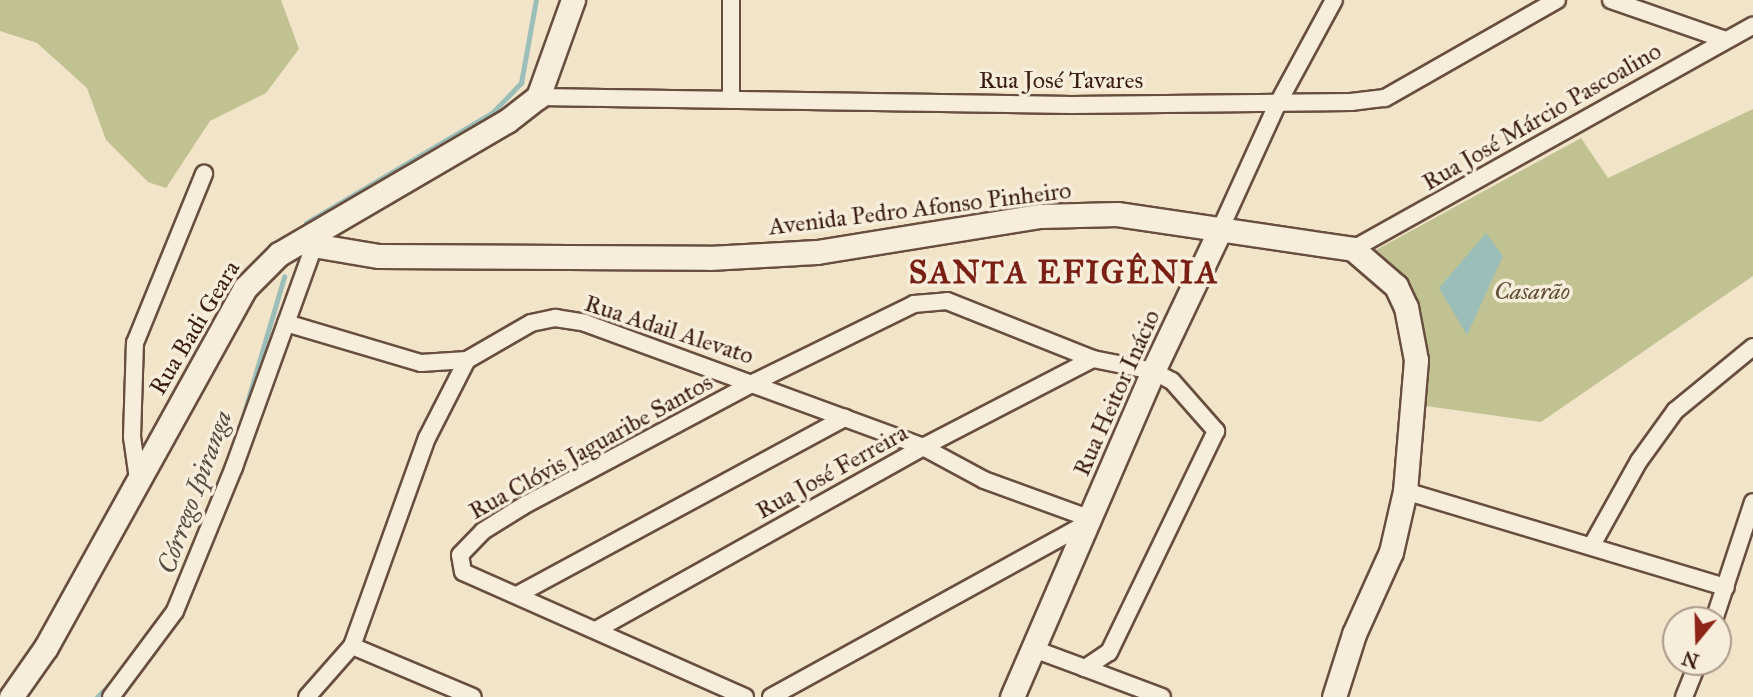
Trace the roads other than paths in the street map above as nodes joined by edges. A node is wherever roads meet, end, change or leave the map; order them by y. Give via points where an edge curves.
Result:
1 (573, 0) edge
2 (731, 0) edge
3 (1334, 0) edge
4 (1557, 0) edge
5 (1611, 0) edge
6 (1753, 25) edge
7 (1723, 39) junction
8 (538, 97) junction
9 (731, 100) junction
10 (1277, 105) junction
11 (204, 174) dead end
12 (1219, 232) junction
13 (308, 244) junction
14 (1353, 249) junction
15 (286, 323) junction
16 (1753, 347) edge
17 (1093, 359) junction
18 (467, 360) junction
19 (1153, 371) junction
20 (755, 382) junction
21 (845, 418) junction
22 (923, 447) junction
23 (138, 479) junction
24 (1405, 491) junction
25 (1753, 502) edge
26 (1090, 521) junction
27 (1592, 545) junction
28 (1726, 587) junction
29 (517, 595) junction
30 (1719, 606) edge
31 (596, 629) junction
32 (352, 646) junction
33 (1034, 649) junction
34 (1085, 668) junction
35 (1692, 676) edge
36 (1341, 694) edge
37 (10, 697) edge
38 (111, 697) edge
39 (307, 697) edge
40 (474, 697) edge
41 (746, 697) edge
42 (771, 697) edge
43 (1012, 697) edge
44 (1161, 697) edge
45 (1684, 697) edge

1 - 8 street
2 - 9 street
3 - 10 street, Rua Heitor Inácio
4 - 10 street, Rua José Tavares via 1385,98
5 - 7 street
6 - 7 street, Rua José Márcio Pascoalino
7 - 14 street, Rua José Márcio Pascoalino
8 - 9 street, Rua José Tavares
8 - 13 street, Rua Badi Geara via 507,121
9 - 10 street, Rua José Tavares
10 - 12 street, Rua Heitor Inácio
11 - 23 street via 135,344 132,437
12 - 13 street, Avenida Pedro Afonso Pinheiro via 1117,214 1040,216 817,253 709,258 379,256
12 - 14 street, Avenida Pedro Afonso Pinheiro
12 - 19 street, Rua Heitor Inácio
13 - 15 street
13 - 23 street, Rua Badi Geara via 265,264 245,288
14 - 24 street, Avenida Pedro Afonso Pinheiro via 1382,270 1406,307 1416,360
15 - 18 street via 421,363
15 - 38 street via 175,611
16 - 27 street via 1675,411 1639,461
17 - 19 street, Rua Clóvis Jaguaribe Santos
17 - 20 street, Rua Clóvis Jaguaribe Santos via 986,315 934,301 914,304
17 - 22 street, Rua José Ferreira
18 - 20 street, Rua Adail Alevato via 531,323 555,318 585,323
18 - 32 street via 427,438
19 - 26 street, Rua Heitor Inácio
19 - 34 street, Rua Clóvis Jaguaribe Santos via 1172,381 1216,431 1109,652
20 - 21 street, Rua Adail Alevato
20 - 29 street, Rua Clóvis Jaguaribe Santos via 483,531 460,555 463,572
21 - 22 street, Rua Adail Alevato
21 - 29 street
22 - 26 street, Rua Adail Alevato via 984,480
22 - 31 street, Rua José Ferreira
23 - 37 street, Rua Badi Geara via 46,647
24 - 27 street
24 - 36 street, Avenida Pedro Afonso Pinheiro via 1391,552 1354,635
25 - 28 street
26 - 33 street, Rua Heitor Inácio
26 - 42 street
27 - 28 street
28 - 30 street
29 - 31 street
31 - 41 street
32 - 39 street
32 - 40 street
33 - 34 street
33 - 43 street, Rua Heitor Inácio
34 - 44 street
35 - 45 street

